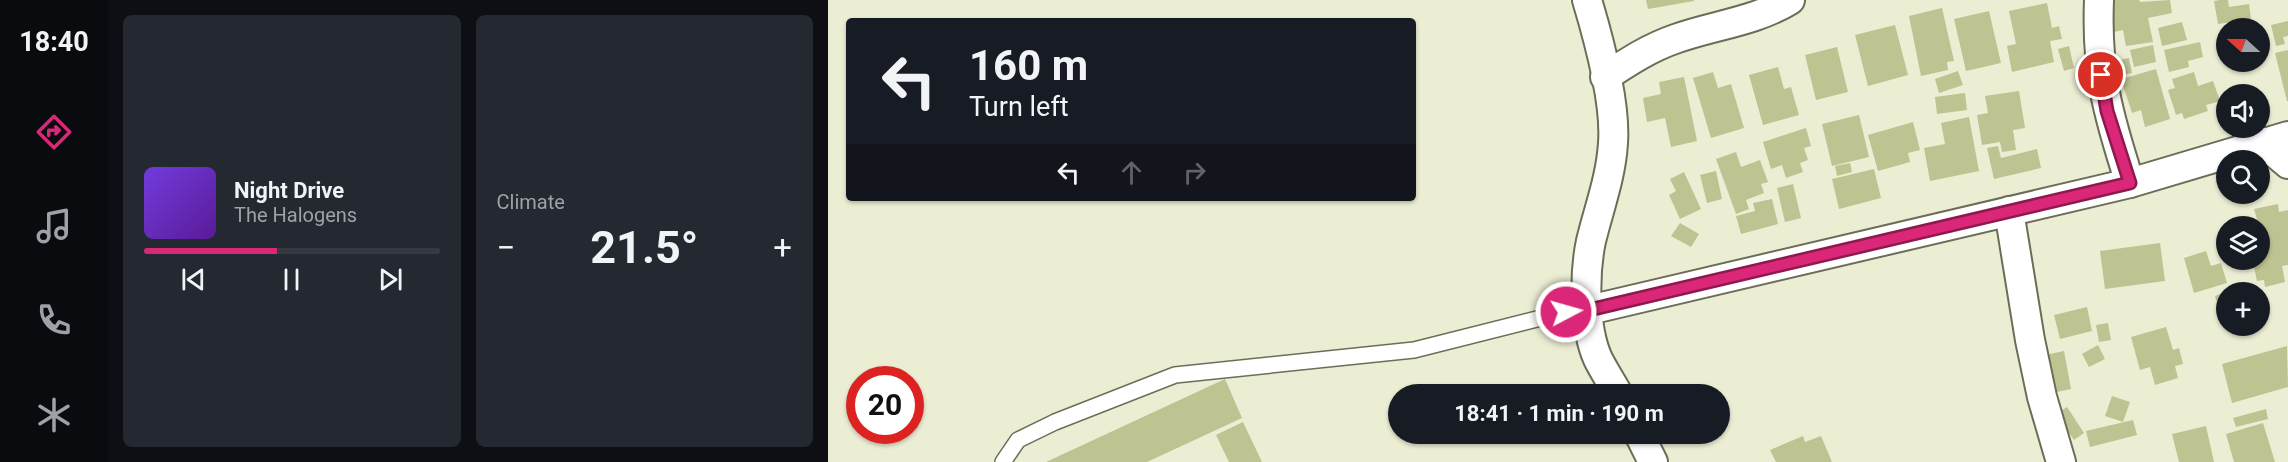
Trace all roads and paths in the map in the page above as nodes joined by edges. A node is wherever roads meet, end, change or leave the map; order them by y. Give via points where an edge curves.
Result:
1 (1587, 0) edge
2 (1790, 0) edge
3 (2099, 0) edge
4 (1605, 77) junction
5 (2275, 139) edge
6 (2288, 164) edge
7 (2130, 183) junction
8 (2009, 212) junction
9 (1588, 308) junction
10 (1612, 384) edge
11 (1644, 444) edge
12 (1003, 462) edge
13 (1653, 462) edge
14 (2061, 462) edge

1 - 4 street
2 - 4 street via 1770,12 1676,38 1641,52
3 - 7 street via 2098,57 2103,89
4 - 9 street via 1613,112 1613,141 1611,166 1591,243 1586,284
5 - 6 street
5 - 7 street
7 - 8 street
8 - 9 street
8 - 14 street via 2030,340
9 - 10 street via 1598,358
9 - 12 lane via 1414,350 1175,375 1018,440
11 - 13 street

